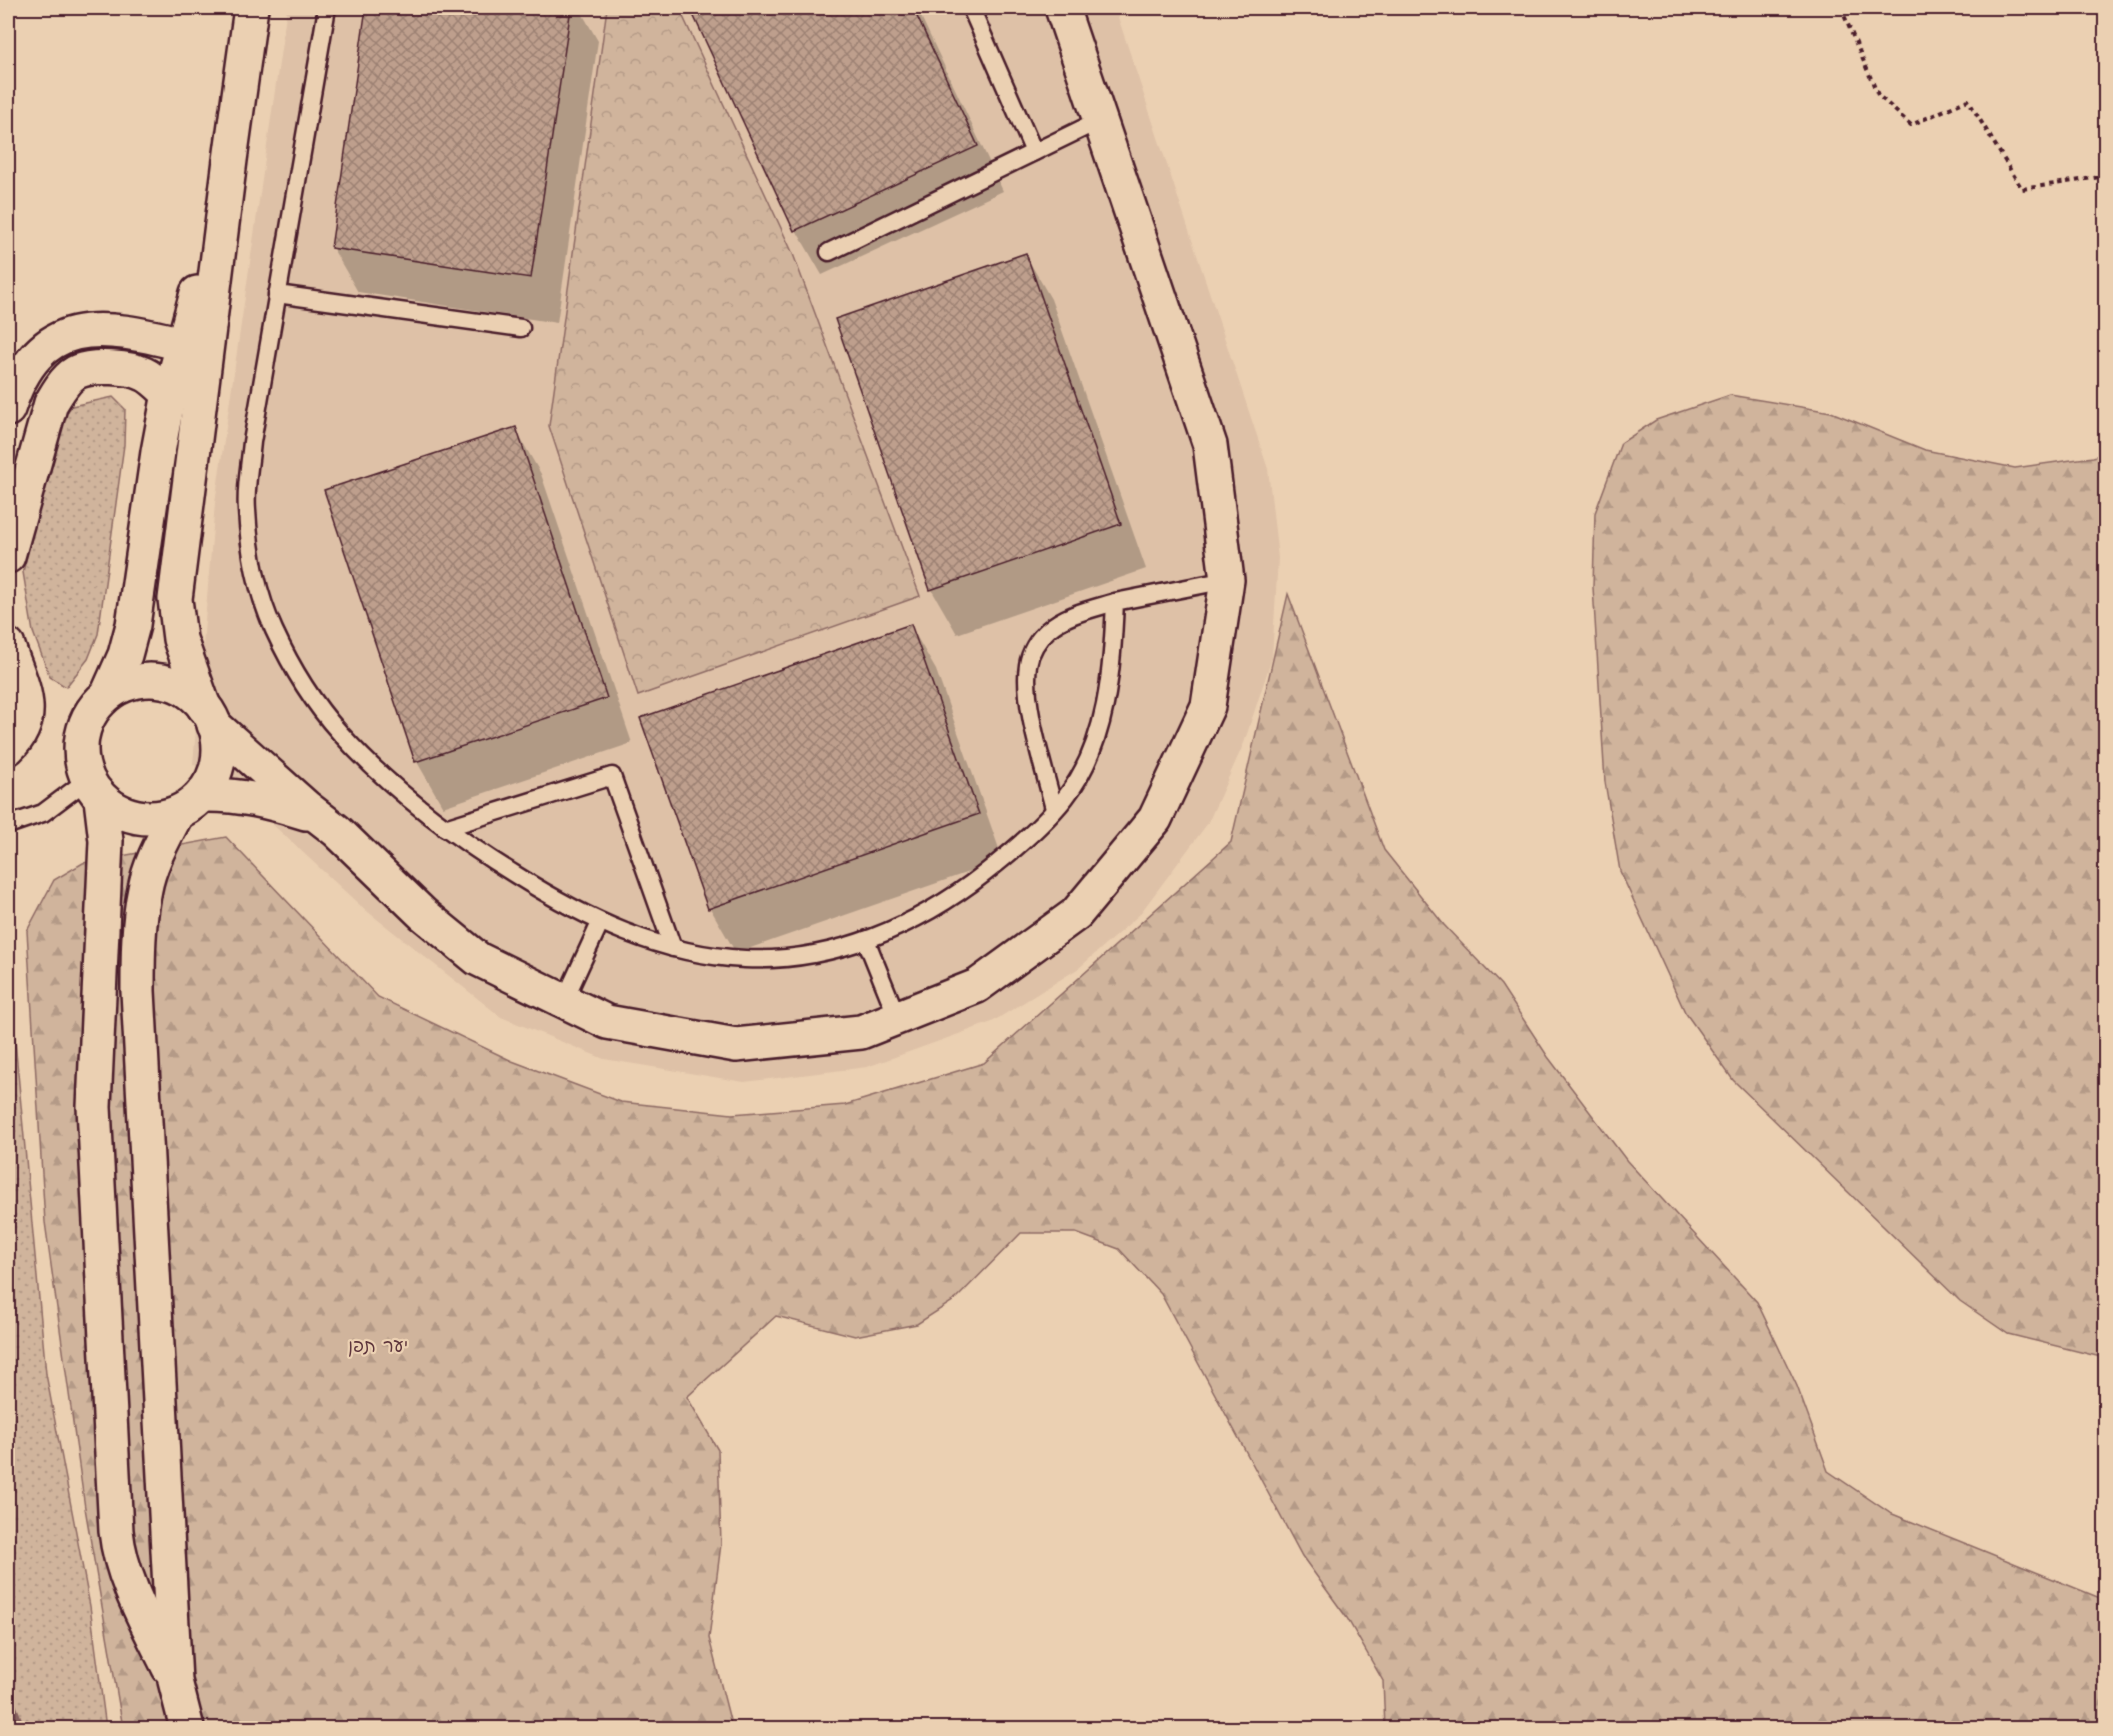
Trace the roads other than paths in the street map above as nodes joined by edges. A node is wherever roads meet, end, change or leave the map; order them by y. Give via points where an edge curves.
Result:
1 (251, 8) edge
2 (327, 8) edge
3 (971, 8) edge
4 (1062, 8) edge
5 (1100, 120) junction
6 (1034, 152) junction
7 (230, 160) junction
8 (829, 252) dead end
9 (277, 294) junction
10 (521, 328) dead end
11 (182, 344) junction
12 (16, 370) edge
13 (202, 382) junction
14 (62, 385) junction
15 (170, 395) junction
16 (8, 409) edge
17 (8, 556) edge
18 (1227, 580) junction
19 (1115, 602) junction
20 (8, 646) edge
21 (108, 693) junction
22 (209, 716) junction
23 (8, 748) edge
24 (94, 789) junction
25 (190, 804) junction
26 (1054, 809) junction
27 (320, 817) junction
28 (8, 825) edge
29 (445, 828) junction
30 (600, 923) junction
31 (866, 940) junction
32 (673, 948) junction
33 (564, 1001) junction
34 (897, 1017) junction
35 (175, 1681) junction
36 (187, 1728) edge

1 - 7 street
2 - 9 lane
3 - 6 lane
4 - 5 street
5 - 6 lane
5 - 18 street via 1210,445
6 - 8 lane
7 - 11 street
7 - 13 street
9 - 10 lane
9 - 29 lane via 252,442 246,508 254,569 272,627 301,681 339,731 383,777
11 - 12 street via 117,332 74,332 51,343
11 - 13 street
11 - 15 street
12 - 14 lane
12 - 16 street
13 - 22 street via 175,599 180,639
14 - 15 street via 78,371 130,370 146,374
14 - 17 street via 51,403
15 - 21 street via 133,625
18 - 19 lane
18 - 34 street via 1208,706 1155,819 1076,914 976,986
19 - 26 lane via 1110,669 1098,731 1081,773
19 - 26 lane via 1074,615 1050,628 1036,644 1028,663 1028,702
20 - 23 street via 26,695 27,718
21 - 22 street via 129,682 154,679 177,685 195,697
21 - 24 street via 91,711 82,732 80,756
22 - 25 street via 218,734 219,756 214,777
22 - 27 street
24 - 25 street via 121,813 142,818 164,818
24 - 28 lane
24 - 35 street via 106,841 94,1107 116,1531 129,1581
25 - 27 street via 220,795 260,799
25 - 35 street via 158,850 145,888 138,948 139,1047
26 - 31 lane via 1013,851 970,885 927,913
27 - 33 street via 423,914 478,959
29 - 30 lane via 542,892
29 - 32 lane via 612,776
30 - 32 lane
30 - 33 lane
31 - 32 lane via 792,957 746,959
31 - 34 lane
33 - 34 street via 607,1022 736,1046 861,1032
35 - 36 street

